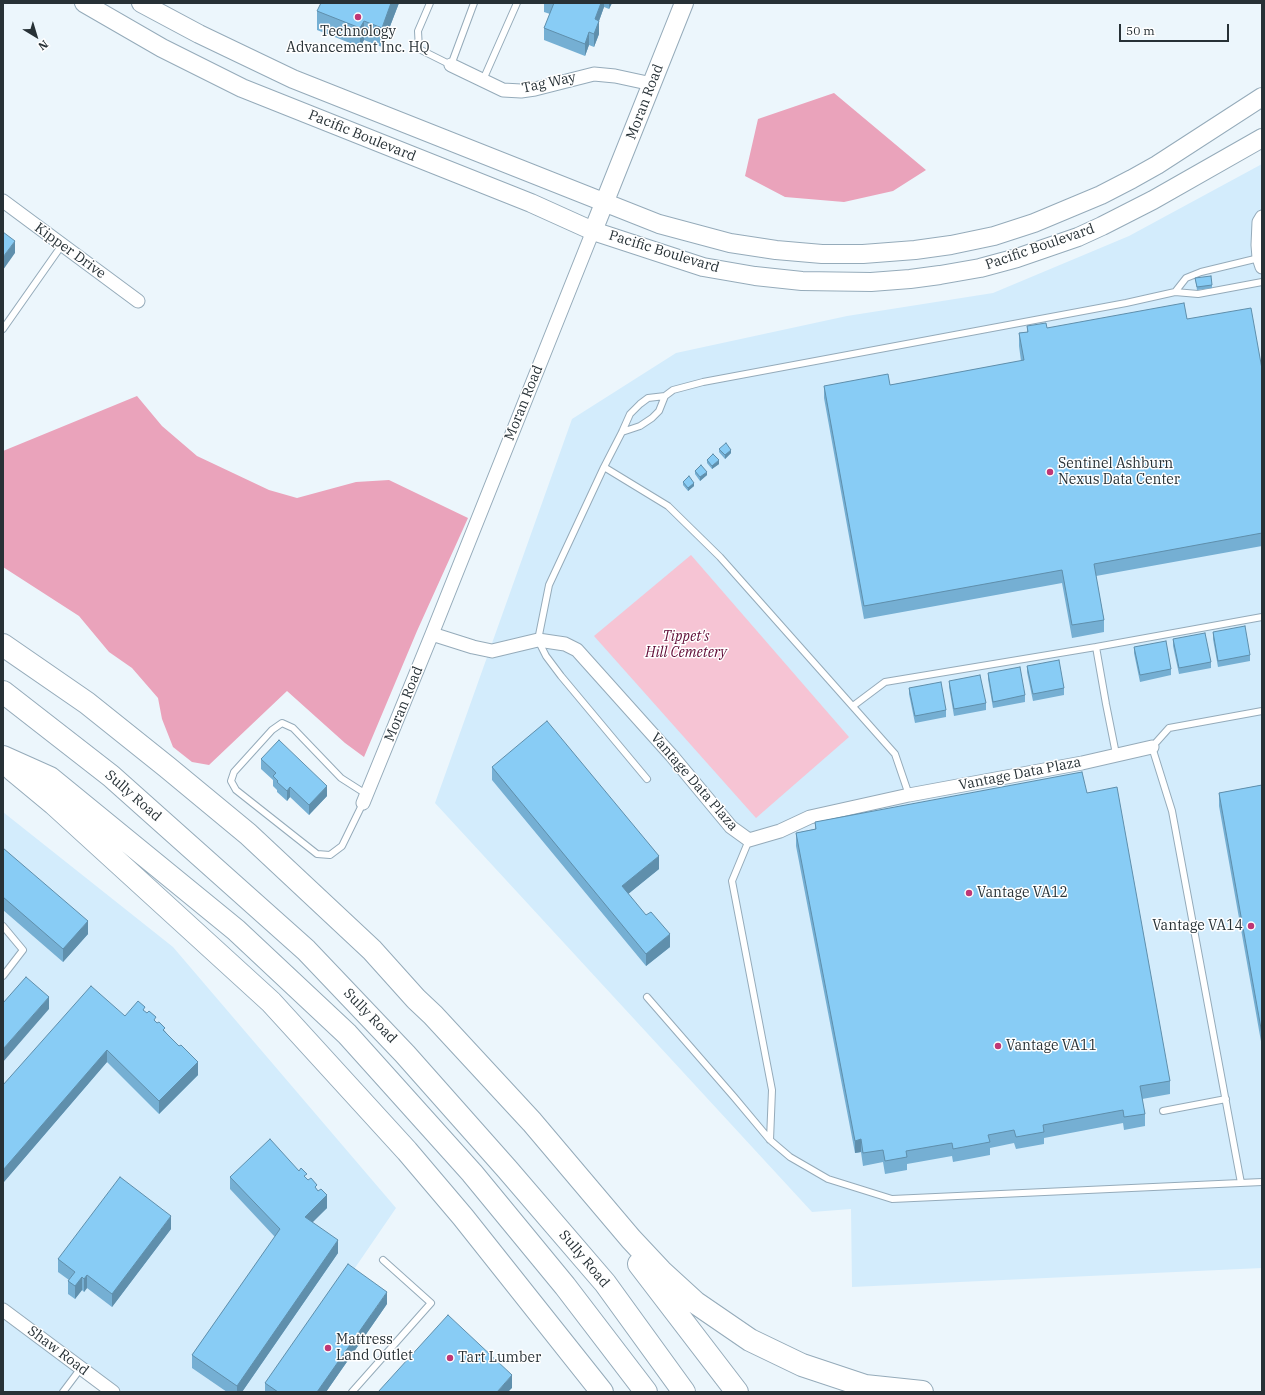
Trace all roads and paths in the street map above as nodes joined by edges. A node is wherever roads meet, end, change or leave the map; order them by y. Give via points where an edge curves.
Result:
1 (84, 3) edge
2 (141, 3) edge
3 (430, 3) edge
4 (474, 3) edge
5 (517, 3) edge
6 (684, 3) edge
7 (451, 65) junction
8 (483, 80) junction
9 (652, 84) junction
10 (1262, 97) edge
11 (1262, 138) edge
12 (3, 201) edge
13 (605, 203) junction
14 (1262, 217) edge
15 (593, 231) junction
16 (62, 245) junction
17 (1261, 262) edge
18 (1262, 282) edge
19 (1175, 292) junction
20 (138, 301) dead end
21 (3, 329) edge
22 (665, 396) junction
23 (622, 432) junction
24 (604, 467) junction
25 (1262, 617) edge
26 (432, 634) junction
27 (538, 640) junction
28 (3, 645) edge
29 (1096, 647) junction
30 (3, 692) edge
31 (853, 706) junction
32 (1262, 711) edge
33 (1152, 747) junction
34 (1116, 754) junction
35 (3, 757) edge
36 (3, 761) edge
37 (647, 778) dead end
38 (909, 795) junction
39 (365, 798) junction
40 (749, 840) junction
41 (3, 926) edge
42 (3, 976) edge
43 (646, 997) dead end
44 (1226, 1099) junction
45 (1162, 1111) dead end
46 (532, 1122) junction
47 (770, 1140) junction
48 (1262, 1182) edge
49 (1241, 1183) junction
50 (383, 1260) dead end
51 (3, 1310) edge
52 (577, 1360) junction
53 (81, 1368) junction
54 (63, 1392) edge
55 (113, 1392) edge
56 (352, 1392) edge
57 (593, 1392) edge
58 (602, 1392) edge
59 (646, 1392) edge
60 (684, 1392) edge
61 (737, 1392) edge
62 (922, 1392) edge

1 - 15 main road, Pacific Boulevard via 162,48 242,88 531,203
2 - 13 main road, Pacific Boulevard via 292,79
3 - 7 lane via 418,32 419,50
4 - 7 lane
5 - 8 lane
6 - 9 main road, Moran Road
7 - 8 street, Tag Way
8 - 9 street, Tag Way via 502,90 521,91 594,74
9 - 13 main road, Moran Road
10 - 13 main road, Pacific Boulevard via 1157,165 1101,194 1034,223 994,236 951,245 860,254 776,250 699,236
11 - 15 main road, Pacific Boulevard via 1153,200 1078,237 1017,258 940,275 871,282 802,281 755,276 703,267
12 - 16 street, Kipper Drive
13 - 15 main road, Moran Road
14 - 17 street via 1259,222 1258,245
15 - 26 street, Moran Road
16 - 20 street, Kipper Drive
16 - 21 lane
17 - 19 lane via 1201,272 1186,278
18 - 19 lane via 1198,294
19 - 22 lane via 703,382 672,390
22 - 23 lane via 659,411 652,418 640,426
22 - 23 lane via 648,398 640,404 630,414
23 - 24 lane
24 - 27 lane via 549,585
24 - 31 lane via 668,506 720,557
25 - 29 lane
26 - 27 street, Vantage Data Plaza via 492,651
26 - 39 street, Moran Road
27 - 37 lane via 561,676
27 - 40 street, Vantage Data Plaza via 565,644 577,650 672,756 731,827
28 - 46 highway via 86,703 248,834 372,950
29 - 31 lane via 885,682
29 - 34 lane
30 - 60 highway, Sully Road via 111,776 306,950 405,1054 600,1277
31 - 38 lane via 895,754
32 - 33 lane via 1169,728
33 - 34 street, Vantage Data Plaza
33 - 44 lane via 1172,811
34 - 38 street, Vantage Data Plaza via 1082,763
35 - 59 highway via 50,778 236,930 347,1034 472,1173 565,1286
36 - 52 highway via 60,809 271,1002 408,1151
38 - 40 street, Vantage Data Plaza via 810,817 780,831
39 - 39 lane via 341,778 293,728 282,723 272,730 234,772 231,781 236,790 317,854 330,855 342,846
40 - 47 lane via 732,881 772,1090
41 - 42 lane via 23,950
43 - 47 lane
44 - 45 lane
44 - 49 lane
46 - 61 highway
46 - 62 highway via 631,1239 696,1303 750,1340 802,1365 865,1386
47 - 49 lane via 790,1157 828,1179 892,1199
48 - 49 lane
50 - 56 lane via 431,1303
51 - 53 street, Shaw Road
52 - 57 highway
52 - 58 highway
53 - 54 lane
53 - 55 street, Shaw Road

